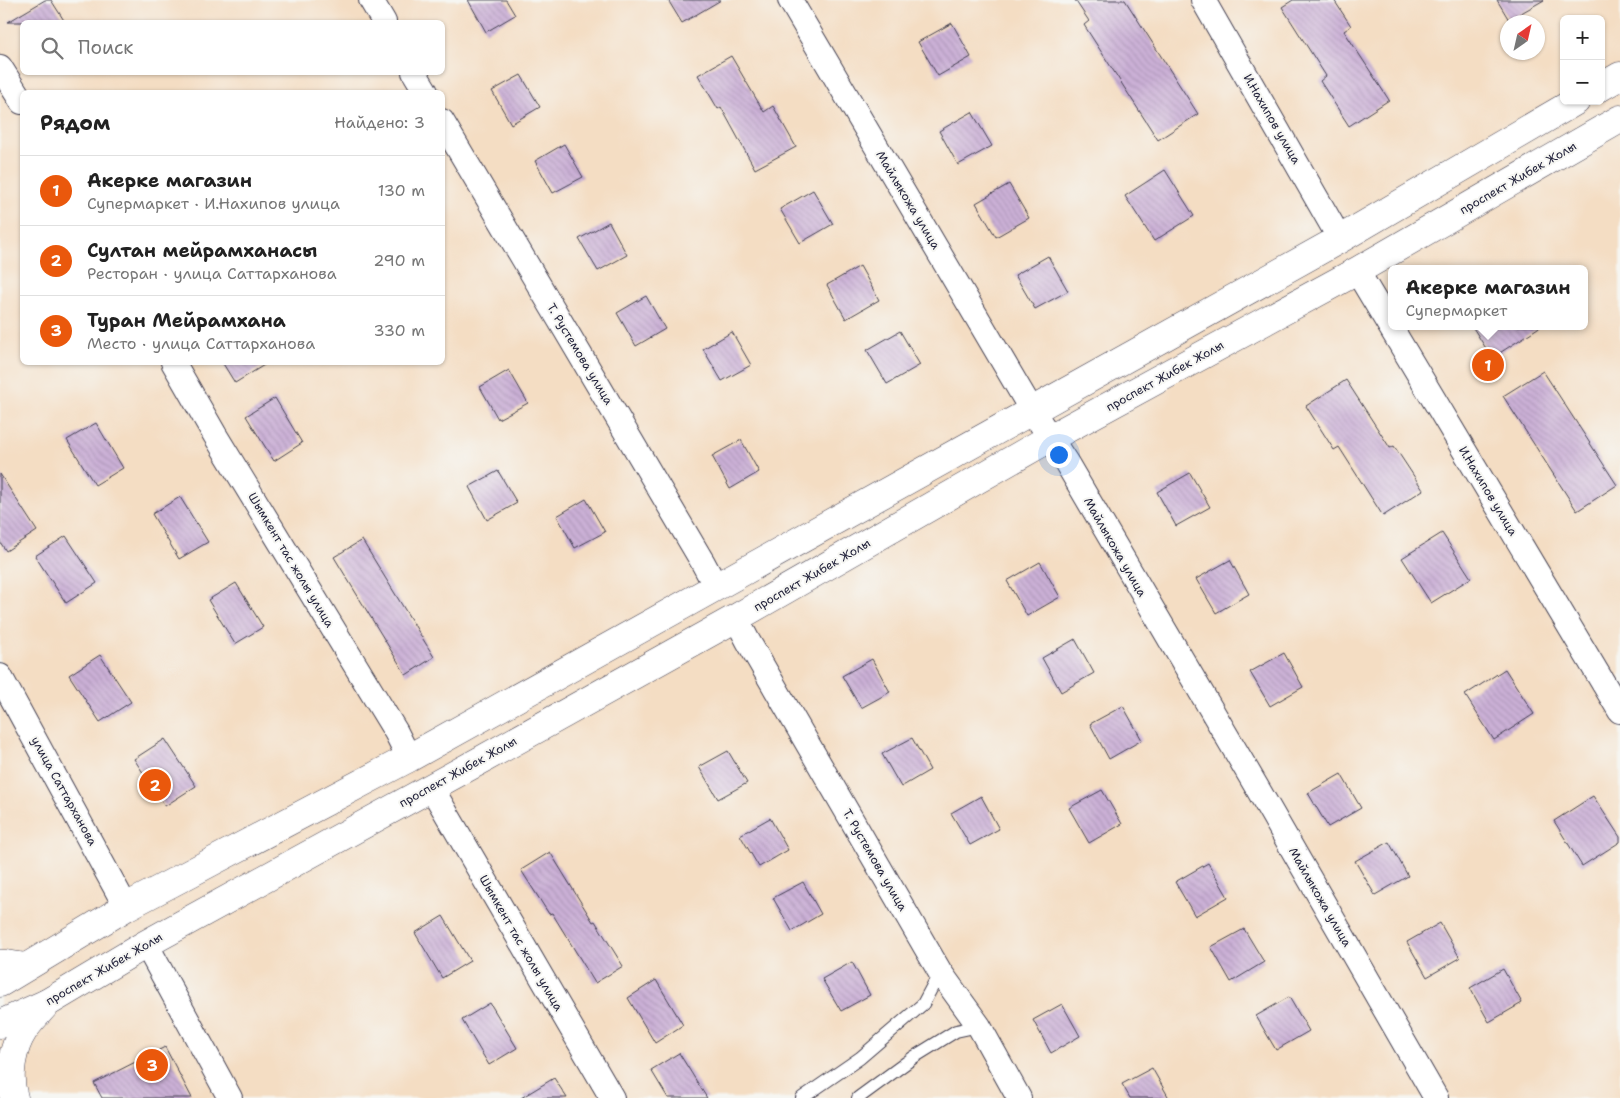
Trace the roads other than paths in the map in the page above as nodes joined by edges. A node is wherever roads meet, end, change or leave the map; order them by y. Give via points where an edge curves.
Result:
1 (371, 0) edge
2 (790, 0) edge
3 (1203, 0) edge
4 (383, 20) edge
5 (0, 67) edge
6 (416, 75) edge
7 (1620, 76) edge
8 (1605, 84) edge
9 (425, 90) edge
10 (20, 99) edge
11 (1569, 105) edge
12 (1620, 118) edge
13 (445, 126) edge
14 (1340, 239) junction
15 (1357, 271) junction
16 (1388, 323) edge
17 (1392, 330) edge
18 (175, 365) edge
19 (1033, 410) junction
20 (1050, 438) junction
21 (716, 587) junction
22 (736, 618) junction
23 (3, 688) edge
24 (1620, 711) edge
25 (410, 758) junction
26 (431, 787) junction
27 (126, 907) junction
28 (146, 944) junction
29 (13, 966) edge
30 (940, 972) junction
31 (0, 982) edge
32 (47, 1003) junction
33 (0, 1024) edge
34 (979, 1026) junction
35 (14, 1098) edge
36 (230, 1098) edge
37 (612, 1098) edge
38 (802, 1098) edge
39 (858, 1098) edge
40 (1019, 1098) edge
41 (1436, 1098) edge

1 - 4 street
2 - 19 street, Майлыкожа улица
3 - 14 street, И.Нахипов улица
5 - 10 street
6 - 9 street
7 - 8 street
11 - 14 street
12 - 15 street, проспект Жибек Жолы
13 - 21 street, Т. Рустемова улица
14 - 19 street
15 - 16 street, И.Нахипов улица
15 - 20 street, проспект Жибек Жолы
17 - 24 street, И.Нахипов улица
18 - 25 street, Шымкент тас жолы улица
19 - 20 street, Майлыкожа улица
19 - 21 street
20 - 22 street, проспект Жибек Жолы
20 - 41 street, Майлыкожа улица
21 - 25 street
22 - 26 street, проспект Жибек Жолы
22 - 30 street, Т. Рустемова улица
23 - 27 street, улица Саттарханова
25 - 27 street
26 - 28 street, проспект Жибек Жолы
26 - 37 street, Шымкент тас жолы улица
27 - 29 street
28 - 32 street, проспект Жибек Жолы
28 - 36 street
29 - 31 street
30 - 34 street, Т. Рустемова улица
30 - 38 lane via 923,1004 860,1058
32 - 33 street, проспект Жибек Жолы
32 - 35 street via 23,1030 14,1052 11,1066
34 - 39 lane via 956,1031
34 - 40 street, Т. Рустемова улица

